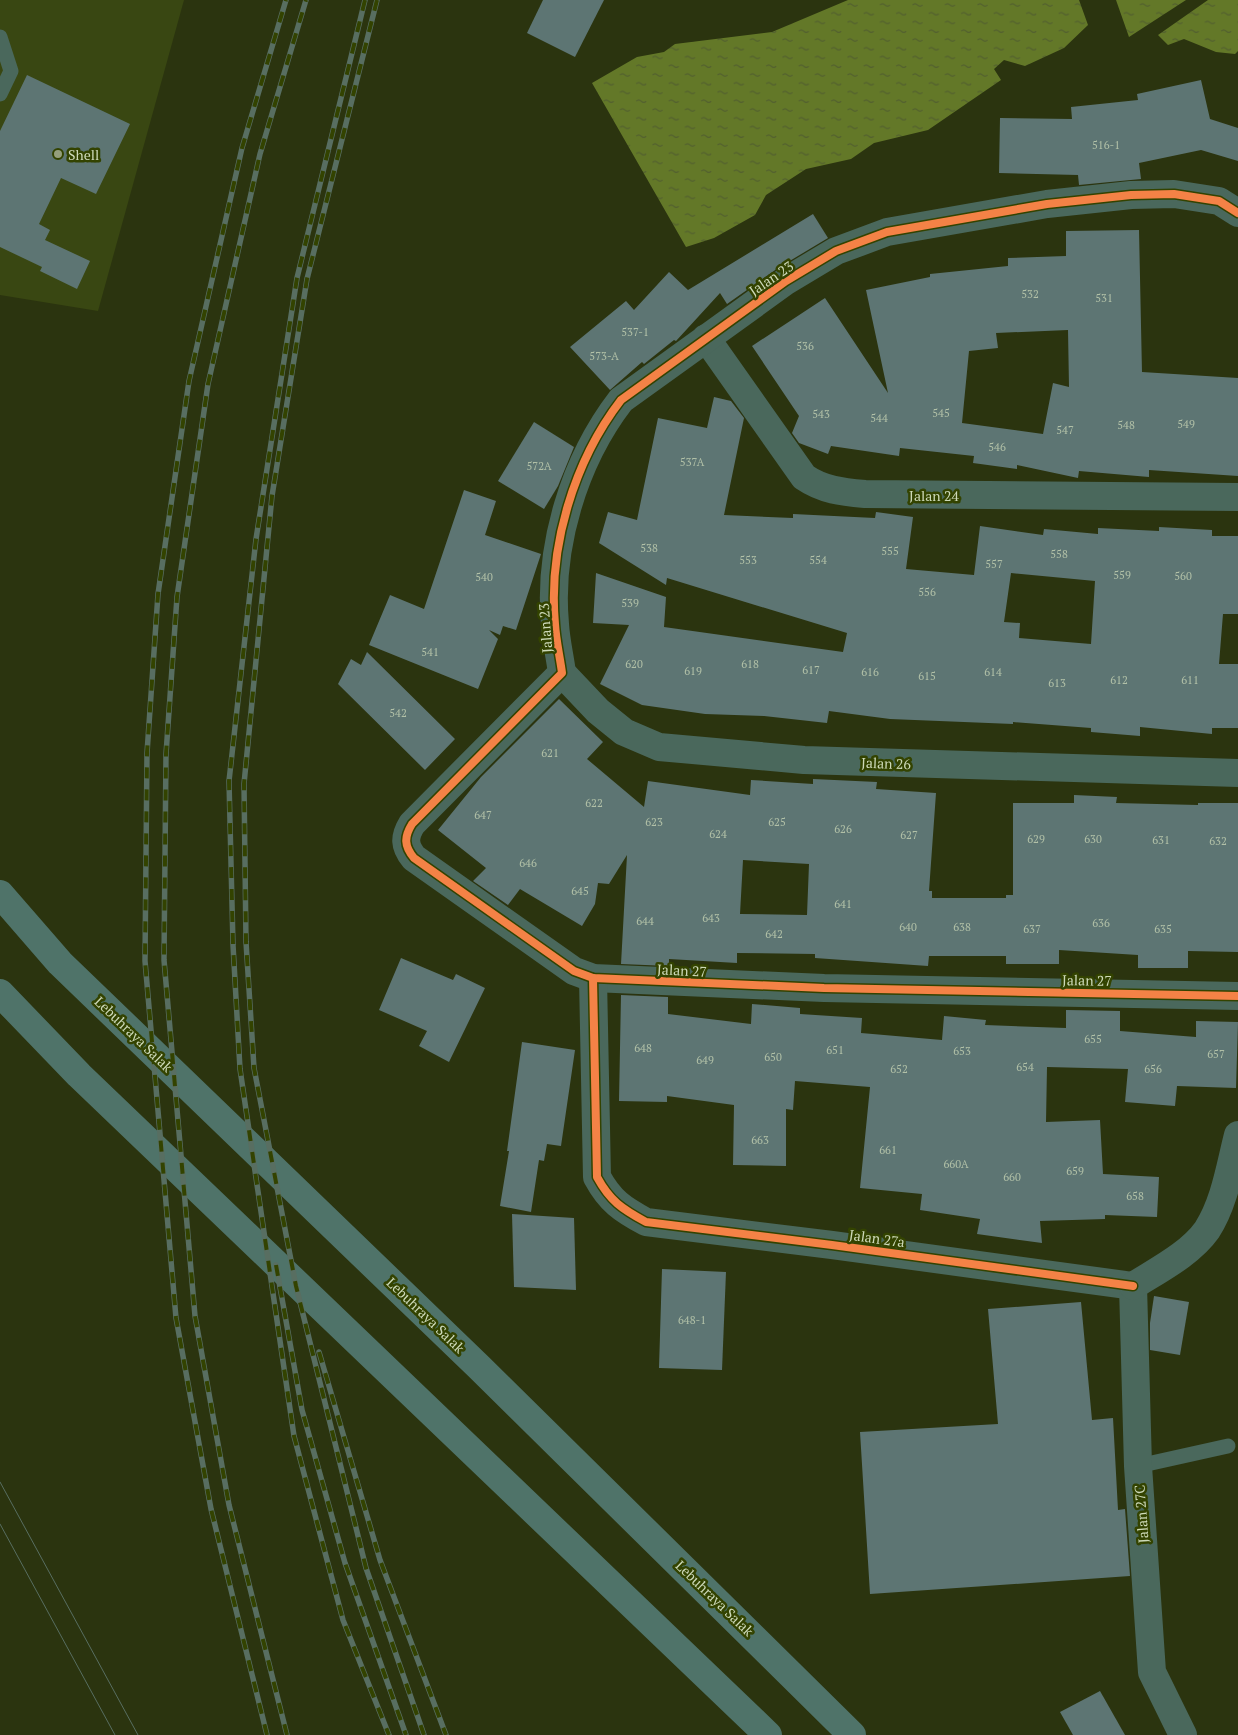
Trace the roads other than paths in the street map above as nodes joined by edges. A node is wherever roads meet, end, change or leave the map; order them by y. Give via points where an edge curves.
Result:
1 (0, 37) edge
2 (0, 94) edge
3 (1238, 213) edge
4 (706, 338) junction
5 (1238, 497) edge
6 (562, 674) junction
7 (1238, 773) edge
8 (0, 894) edge
9 (593, 978) junction
10 (0, 993) edge
11 (1238, 996) edge
12 (1238, 1135) edge
13 (1134, 1286) junction
14 (1228, 1446) dead end
15 (1138, 1466) junction
16 (768, 1735) edge
17 (852, 1735) edge
18 (1183, 1735) edge

1 - 2 lane via 11,71
3 - 4 street, Jalan 23 via 1210,199 1174,194 1131,195 1047,204 887,232 836,251 786,281
4 - 5 street, Jalan 24 via 804,477 831,491
4 - 6 street, Jalan 23 via 620,400 592,444 570,500 556,564 555,623
6 - 7 street, Jalan 26 via 624,732 658,747 804,760
6 - 9 street, Jalan 27 via 412,824 405,834 406,849 414,858 574,971
8 - 17 highway, Lebuhraya Salak via 60,963 480,1367
9 - 11 street, Jalan 27 via 824,988
9 - 13 street, Jalan 27a via 597,1176 606,1194 620,1208 646,1222
10 - 16 highway via 79,1075
12 - 13 street via 1219,1206 1206,1231 1184,1252
13 - 15 street, Jalan 27C
14 - 15 lane
15 - 18 street, Jalan 27C via 1152,1672

